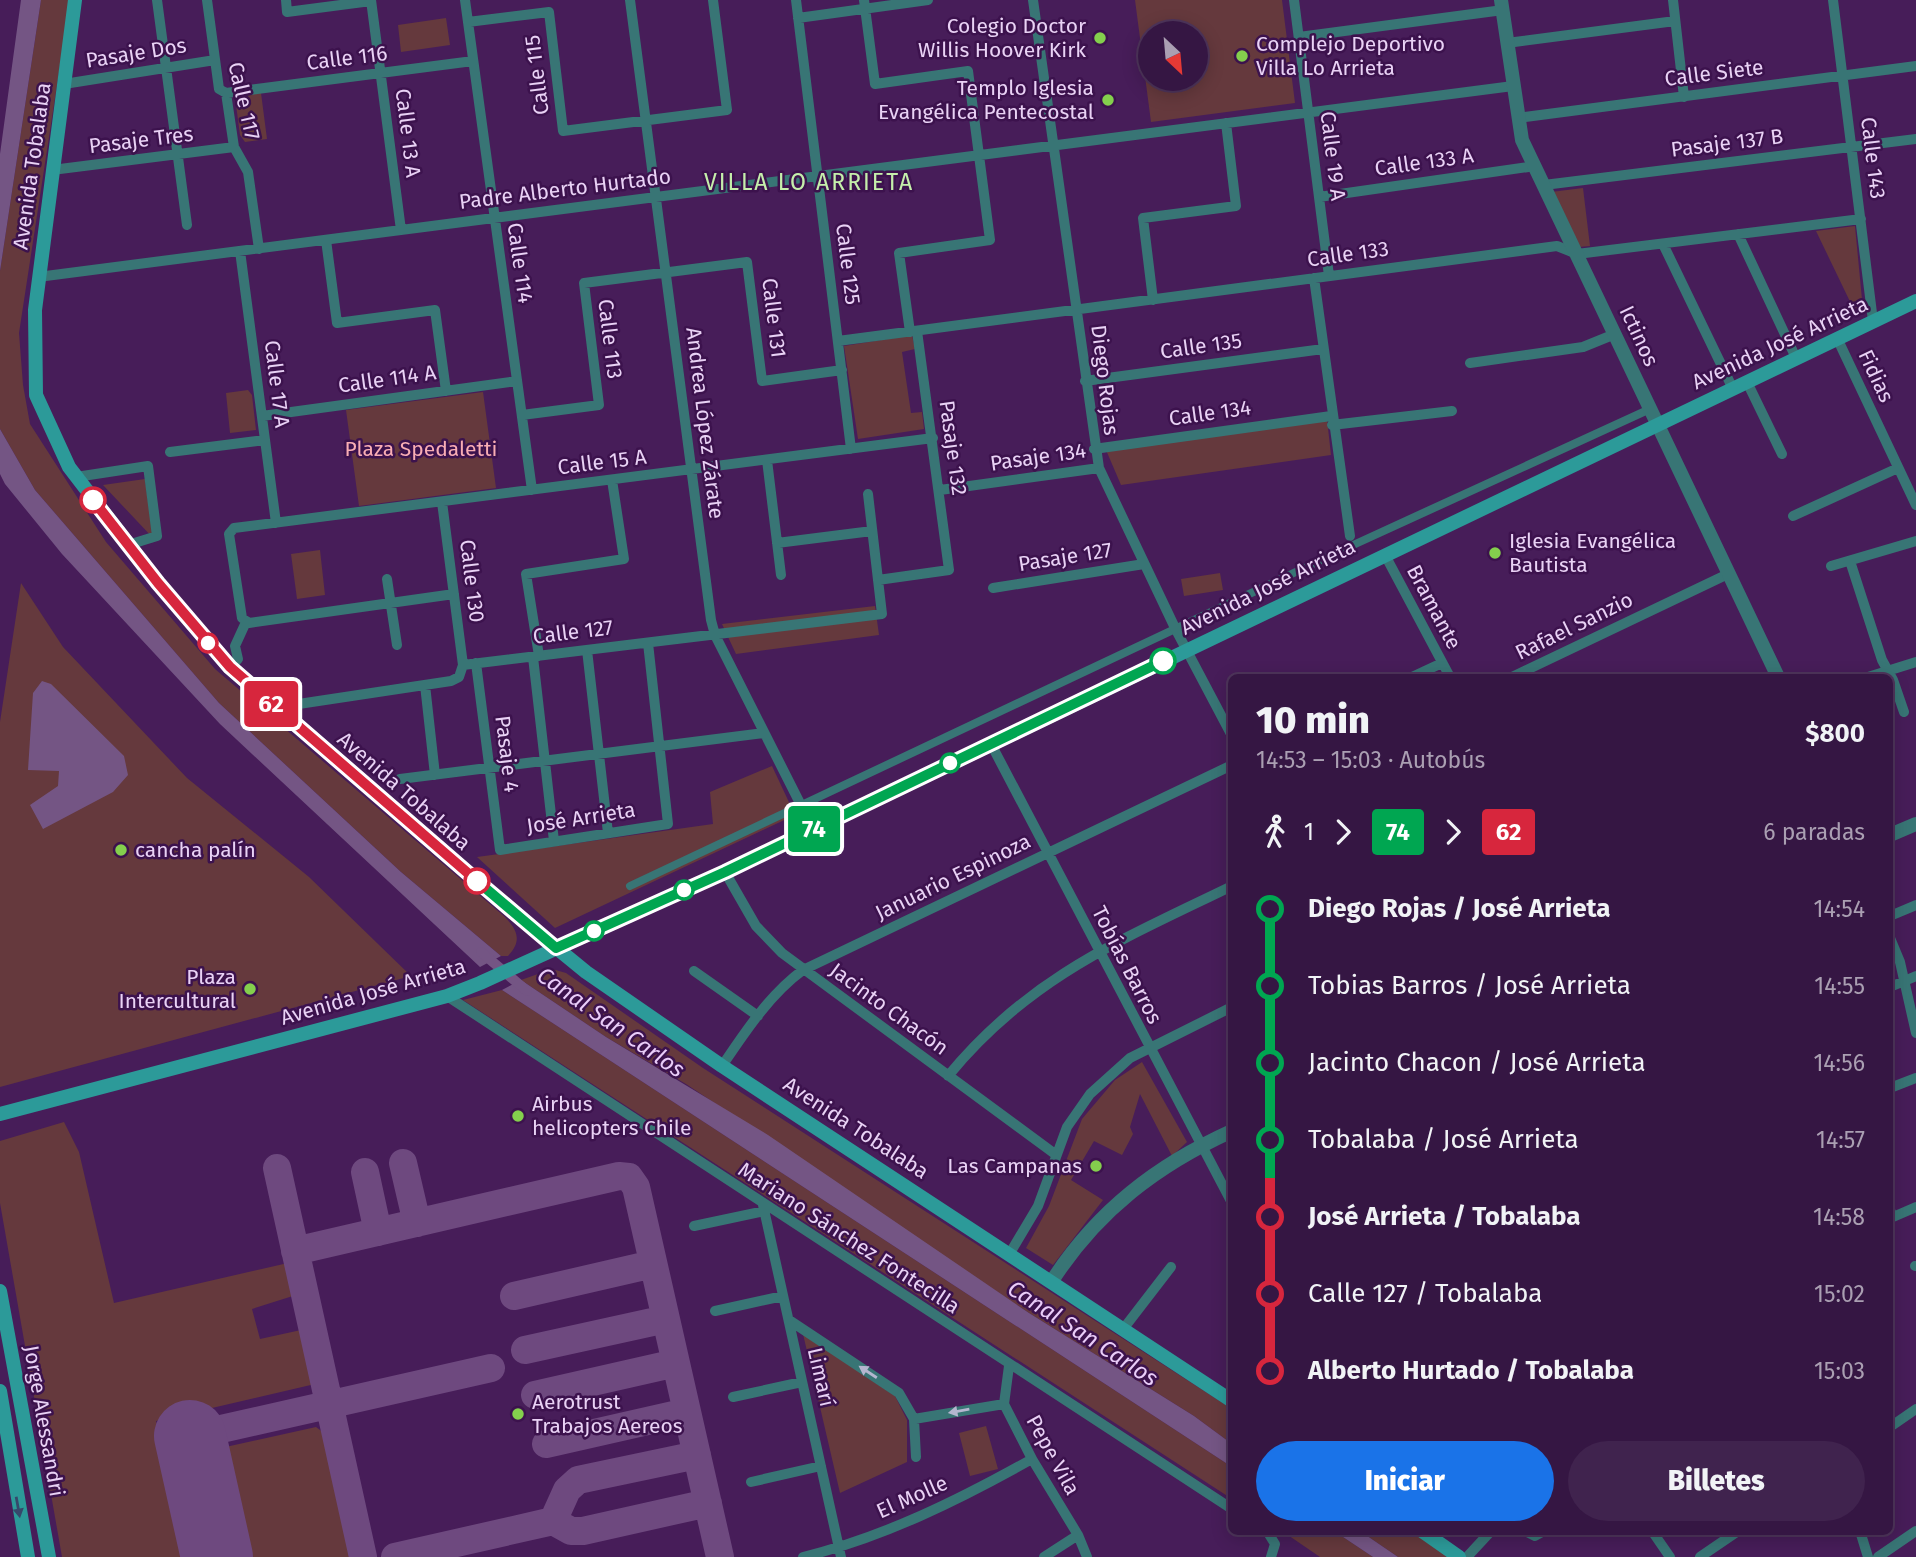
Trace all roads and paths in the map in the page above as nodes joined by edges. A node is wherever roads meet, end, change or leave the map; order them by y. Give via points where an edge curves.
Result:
1 (75, 0) edge
2 (157, 0) edge
3 (207, 0) edge
4 (286, 0) edge
5 (371, 0) edge
6 (465, 0) edge
7 (631, 0) edge
8 (713, 0) edge
9 (796, 0) edge
10 (928, 0) edge
11 (1033, 0) edge
12 (1294, 0) edge
13 (1673, 0) edge
14 (1833, 0) edge
15 (864, 4) edge
16 (1502, 5) edge
17 (798, 18) junction
18 (1675, 21) junction
19 (468, 22) junction
20 (1299, 37) junction
21 (1507, 43) junction
22 (215, 60) junction
23 (473, 61) junction
24 (1916, 66) edge
25 (166, 68) junction
26 (380, 73) junction
27 (1843, 76) junction
28 (64, 84) junction
29 (1513, 86) junction
30 (226, 93) junction
31 (1684, 97) junction
32 (1308, 112) junction
33 (1517, 118) junction
34 (646, 120) junction
35 (1226, 123) junction
36 (1916, 139) edge
37 (1053, 145) junction
38 (234, 147) junction
39 (1852, 147) junction
40 (178, 154) junction
41 (979, 155) junction
42 (1535, 166) junction
43 (52, 170) junction
44 (818, 176) junction
45 (1544, 185) junction
46 (656, 197) junction
47 (1319, 197) junction
48 (495, 218) junction
49 (1861, 219) junction
50 (187, 225) dead end
51 (401, 230) junction
52 (1738, 234) junction
53 (326, 240) junction
54 (1663, 244) junction
55 (259, 248) junction
56 (240, 251) junction
57 (1577, 254) junction
58 (666, 272) junction
59 (1329, 276) junction
60 (38, 277) junction
61 (1314, 278) junction
62 (1153, 299) junction
63 (1916, 301) edge
64 (1077, 310) junction
65 (1874, 321) junction
66 (913, 331) junction
67 (1615, 334) junction
68 (1837, 338) junction
69 (838, 341) junction
70 (1322, 349) junction
71 (1796, 358) junction
72 (1470, 363) dead end
73 (842, 370) junction
74 (517, 381) junction
75 (1085, 381) junction
76 (1747, 382) junction
77 (1732, 388) junction
78 (446, 391) junction
79 (1650, 409) junction
80 (1452, 411) dead end
81 (522, 415) junction
82 (262, 416) junction
83 (1331, 420) junction
84 (1657, 424) junction
85 (933, 438) junction
86 (265, 440) junction
87 (852, 449) junction
88 (1094, 449) junction
89 (170, 452) dead end
90 (1782, 454) dead end
91 (767, 460) junction
92 (1099, 468) junction
93 (1898, 468) junction
94 (692, 469) junction
95 (76, 477) junction
96 (612, 480) junction
97 (532, 490) junction
98 (940, 490) junction
99 (867, 494) dead end
100 (442, 502) junction
101 (1916, 505) edge
102 (1793, 516) dead end
103 (276, 523) junction
104 (872, 531) junction
105 (1350, 541) junction
106 (1916, 541) edge
107 (777, 543) junction
108 (128, 545) junction
109 (1385, 555) junction
110 (1850, 561) junction
111 (1144, 564) junction
112 (1830, 566) dead end
113 (1728, 574) junction
114 (781, 575) dead end
115 (387, 579) dead end
116 (878, 580) junction
117 (993, 588) dead end
118 (454, 594) junction
119 (391, 602) junction
120 (246, 622) junction
121 (1176, 630) junction
122 (715, 635) junction
123 (648, 643) junction
124 (397, 645) dead end
125 (587, 650) junction
126 (1186, 650) junction
127 (536, 656) junction
128 (1916, 662) edge
129 (476, 663) junction
130 (1442, 663) junction
131 (463, 665) junction
132 (230, 667) junction
133 (1888, 670) junction
134 (1418, 674) edge
135 (1448, 674) edge
136 (1518, 674) edge
137 (1777, 674) edge
138 (1877, 674) edge
139 (1890, 674) edge
140 (1893, 683) edge
141 (425, 685) junction
142 (1904, 712) dead end
143 (283, 715) junction
144 (1228, 729) edge
145 (764, 733) junction
146 (991, 744) junction
147 (660, 746) junction
148 (599, 754) junction
149 (545, 761) junction
150 (1228, 767) edge
151 (490, 768) junction
152 (435, 775) junction
153 (400, 779) dead end
154 (800, 805) junction
155 (1916, 824) edge
156 (813, 830) junction
157 (608, 833) junction
158 (1893, 834) edge
159 (554, 841) junction
160 (500, 850) joint
161 (1048, 853) junction
162 (725, 872) junction
163 (631, 887) dead end
164 (1228, 888) edge
165 (1916, 905) edge
166 (1893, 915) edge
167 (1893, 947) edge
168 (556, 948) junction
169 (1098, 950) junction
170 (803, 970) junction
171 (694, 971) dead end
172 (1916, 976) edge
173 (1904, 981) junction
174 (1893, 985) edge
175 (447, 996) junction
176 (1228, 1009) edge
177 (758, 1016) junction
178 (1916, 1033) edge
179 (1148, 1047) junction
180 (723, 1066) junction
181 (948, 1076) junction
182 (1916, 1078) edge
183 (1893, 1087) edge
184 (0, 1114) edge
185 (1228, 1132) edge
186 (1200, 1145) junction
187 (1055, 1154) junction
188 (1228, 1196) edge
189 (1916, 1207) edge
190 (764, 1208) junction
191 (1893, 1217) edge
192 (694, 1226) dead end
193 (1010, 1253) junction
194 (1171, 1266) dead end
195 (1052, 1281) junction
196 (0, 1291) edge
197 (783, 1296) junction
198 (715, 1311) dead end
199 (789, 1320) junction
200 (1124, 1328) junction
201 (1009, 1366) junction
202 (802, 1381) junction
203 (0, 1391) edge
204 (733, 1397) dead end
205 (1228, 1398) edge
206 (1004, 1404) junction
207 (1916, 1409) edge
208 (914, 1419) junction
209 (1893, 1425) edge
210 (916, 1457) dead end
211 (1031, 1459) junction
212 (821, 1466) junction
213 (751, 1482) dead end
214 (1228, 1506) edge
215 (1916, 1531) edge
216 (1078, 1535) junction
217 (1269, 1535) edge
218 (1428, 1535) edge
219 (1487, 1535) edge
220 (1655, 1535) edge
221 (1732, 1535) edge
222 (1861, 1535) edge
223 (840, 1552) edge
224 (28, 1557) edge
225 (49, 1557) edge
226 (803, 1557) edge
227 (1044, 1557) edge
228 (1087, 1557) edge
229 (1271, 1557) edge
230 (1459, 1557) edge
231 (1467, 1557) edge
232 (1670, 1557) edge
233 (1700, 1557) edge
234 (1868, 1557) edge
235 (1878, 1557) edge

1 - 28 main road, Avenida Tobalaba
2 - 25 street
3 - 22 street, Calle 117
4 - 5 street via 287,12
5 - 26 street, Calle 13 A
6 - 19 street, Calle 114
7 - 34 street, Andrea López Zárate
8 - 34 street via 727,110
9 - 17 street, Calle 125
10 - 15 street
11 - 37 street, Diego Rojas
12 - 20 street, Calle 19 A
13 - 18 street
14 - 27 street, Calle 143
15 - 17 street
15 - 41 street via 875,84 968,71
16 - 20 street
16 - 21 street, Ictinos
17 - 44 street, Calle 125
18 - 21 street
18 - 31 street
19 - 23 street, Calle 114
19 - 34 street, Calle 115 via 549,12 564,131
20 - 32 street, Calle 19 A
21 - 29 street, Ictinos
22 - 25 street, Pasaje Dos
22 - 30 street, Calle 117 via 219,89
23 - 26 street, Calle 116
23 - 48 street, Calle 114
24 - 27 street, Calle Siete
25 - 28 street, Pasaje Dos
25 - 40 street
26 - 30 street, Calle 116
26 - 51 street, Calle 13 A
27 - 31 street, Calle Siete
27 - 39 street, Calle 143
28 - 43 main road, Avenida Tobalaba
29 - 32 street, Padre Alberto Hurtado
29 - 33 street, Ictinos
30 - 38 street, Calle 117
31 - 33 street, Calle Siete
32 - 35 street, Padre Alberto Hurtado
32 - 47 street, Calle 19 A
33 - 42 street, Ictinos
34 - 46 street, Andrea López Zárate
35 - 37 street, Padre Alberto Hurtado
35 - 62 street via 1236,206 1143,218
36 - 39 street, Pasaje 137 B
37 - 41 street, Padre Alberto Hurtado
37 - 64 street, Diego Rojas
38 - 40 street, Pasaje Tres
38 - 55 street, Calle 117 via 248,172
39 - 45 street, Pasaje 137 B
39 - 49 street, Calle 143
40 - 43 street, Pasaje Tres
40 - 50 street
41 - 44 street, Padre Alberto Hurtado
41 - 66 street, Pasaje 132 via 990,240 899,253
42 - 45 street, Ictinos
42 - 47 street, Calle 133 A
43 - 60 main road, Avenida Tobalaba
44 - 46 street, Padre Alberto Hurtado
44 - 69 street, Calle 125
45 - 57 street, Ictinos
46 - 48 street, Padre Alberto Hurtado
46 - 58 street, Andrea López Zárate
47 - 59 street, Calle 19 A
48 - 51 street, Padre Alberto Hurtado
48 - 74 street, Calle 114
49 - 52 street, Calle 133
49 - 65 street, Calle 143
51 - 53 street, Padre Alberto Hurtado
52 - 54 street, Calle 133
52 - 71 street
53 - 55 street, Padre Alberto Hurtado
53 - 78 street via 337,323 435,310
54 - 57 street, Calle 133
54 - 77 street
55 - 56 street, Padre Alberto Hurtado
56 - 60 street, Padre Alberto Hurtado
56 - 82 street, Calle 17 A
57 - 59 street, Calle 133 via 1557,246
57 - 67 street, Ictinos
58 - 73 street, Calle 131 via 747,262 762,381
58 - 81 street, Calle 113 via 584,283 599,405
58 - 94 street, Andrea López Zárate
59 - 61 street, Calle 133
60 - 95 main road, Avenida Tobalaba via 33,349 36,395
61 - 62 street, Calle 133
61 - 70 street
62 - 64 street, Calle 133
63 - 65 main road, Avenida José Arrieta
64 - 66 street, Calle 133
64 - 75 street, Diego Rojas
65 - 68 main road, Avenida José Arrieta
66 - 69 street, Calle 133
66 - 85 street, Pasaje 132
67 - 72 street via 1583,347
67 - 79 street, Ictinos
68 - 71 main road, Avenida José Arrieta
68 - 93 street, Fidias
69 - 73 street, Calle 125
70 - 75 street, Calle 135
70 - 83 street
71 - 76 main road, Avenida José Arrieta
73 - 87 street, Calle 125
74 - 78 street, Calle 114 A
74 - 81 street, Calle 114
75 - 88 street, Diego Rojas
76 - 77 main road, Avenida José Arrieta
76 - 90 street
77 - 84 main road, Avenida José Arrieta
78 - 82 street, Calle 114 A
79 - 84 street, Ictinos
79 - 105 street
80 - 83 street, Calle 134
81 - 97 street, Calle 114
82 - 86 street, Calle 17 A
83 - 88 street, Calle 134
83 - 105 street
84 - 109 main road, Avenida José Arrieta
84 - 113 street, Ictinos
85 - 87 street, Calle 15 A
85 - 98 street, Pasaje 132
86 - 89 street
86 - 103 street, Calle 17 A
87 - 91 street, Calle 15 A
88 - 92 street, Diego Rojas
91 - 94 street, Calle 15 A
91 - 107 street
92 - 98 street, Pasaje 134
92 - 111 street, Diego Rojas
93 - 101 street, Fidias
93 - 102 street
94 - 96 street, Calle 15 A
94 - 122 street, Andrea López Zárate
95 - 108 main road, Avenida Tobalaba
95 - 108 street via 148,466 157,536
96 - 97 street, Calle 15 A
96 - 127 street via 624,559 526,574
97 - 100 street, Calle 15 A
98 - 116 street, Pasaje 132 via 949,570
99 - 104 street
100 - 103 street, Calle 15 A
100 - 118 street, Calle 130
103 - 120 street, Calle 15 A via 234,528 229,534
104 - 107 street
104 - 116 street
105 - 121 street
106 - 110 street
107 - 114 street
108 - 132 main road, Avenida Tobalaba
109 - 126 main road, Avenida José Arrieta
109 - 130 street, Bramante
110 - 112 street
110 - 133 street
111 - 117 street, Pasaje 127
111 - 121 street, Diego Rojas
113 - 136 street, Rafael Sanzio
113 - 137 street, Ictinos
115 - 119 street
116 - 122 street, Calle 127 via 882,614
118 - 119 street
118 - 131 street, Calle 130
119 - 120 street
119 - 124 street
120 - 132 street via 235,646 238,659
121 - 126 street, Diego Rojas
121 - 154 street
122 - 123 street, Calle 127
122 - 145 street, Andrea López Zárate
123 - 125 street, Calle 127
123 - 147 street
125 - 127 street, Calle 127
125 - 148 street
126 - 144 street, Diego Rojas
126 - 146 main road, Avenida José Arrieta
127 - 129 street, Calle 127
127 - 149 street
128 - 133 street
129 - 131 street, Calle 127
129 - 151 street, Pasaje 4
130 - 134 street
130 - 135 street, Bramante
131 - 141 street, Calle 127 via 459,677 452,681
132 - 143 main road, Avenida Tobalaba
133 - 138 street
133 - 139 street
140 - 142 street
141 - 143 street, Calle 127 via 292,705
141 - 152 street
143 - 168 main road, Avenida Tobalaba
145 - 147 street
145 - 154 street, Andrea López Zárate
146 - 156 main road, Avenida José Arrieta
146 - 161 street, Tobías Barros
147 - 148 street
147 - 157 street, José Arrieta via 668,824
148 - 149 street
148 - 157 street
149 - 151 street
149 - 159 street
150 - 161 street, Januario Espinoza
151 - 152 street
151 - 160 street, Pasaje 4
152 - 153 street
154 - 156 street, Andrea López Zárate
154 - 163 street
155 - 158 street
156 - 162 main road, Avenida José Arrieta
157 - 159 street, José Arrieta
159 - 160 street, José Arrieta
161 - 169 street, Tobías Barros
161 - 170 street, Januario Espinoza
162 - 168 main road, Avenida José Arrieta
162 - 170 street, Jacinto Chacón via 756,926
164 - 169 street
165 - 166 street
167 - 173 street
168 - 175 main road, Avenida José Arrieta
168 - 180 main road, Avenida Tobalaba
169 - 179 street, Tobías Barros
169 - 181 street via 1020,1002
170 - 177 street, Januario Espinoza
170 - 181 street, Jacinto Chacón
171 - 177 street
172 - 173 street
173 - 174 street
173 - 178 street
175 - 184 main road, Avenida José Arrieta
175 - 190 street, Mariano Sánchez Fontecilla
176 - 179 street
177 - 180 street, Januario Espinoza
179 - 186 street, Tobías Barros
179 - 187 street via 1090,1094
180 - 193 main road, Avenida Tobalaba
181 - 187 street, Jacinto Chacón
182 - 183 street
185 - 186 street
186 - 188 street, Tobías Barros
186 - 195 street via 1152,1174 1111,1208
187 - 193 street via 1038,1206
189 - 191 street
190 - 192 street
190 - 197 street, Limarí
190 - 201 street, Mariano Sánchez Fontecilla
193 - 195 main road, Avenida Tobalaba
194 - 200 street
195 - 200 main road, Avenida Tobalaba
196 - 225 main road, Jorge Alessandri
197 - 198 street
197 - 199 street, Limarí
199 - 202 street, Limarí
208 -> 199 street via 899,1393
200 - 205 main road, Avenida Tobalaba
201 - 206 street, Pepe Vila
201 - 214 street, Mariano Sánchez Fontecilla
202 - 204 street
202 - 212 street, Limarí
203 -> 224 main road, Jorge Alessandri
206 -> 208 street
206 - 211 street, Pepe Vila
207 - 209 street
208 - 210 street
211 - 216 street, Pepe Vila
211 - 223 street, El Molle
212 - 213 street
212 - 223 street, Limarí
215 - 235 street
216 - 227 street
216 - 228 street, Pepe Vila
217 - 229 street via 1275,1544
218 - 230 main road
219 - 231 street
220 - 232 street
221 - 233 street
222 - 234 street
223 - 226 street, El Molle

